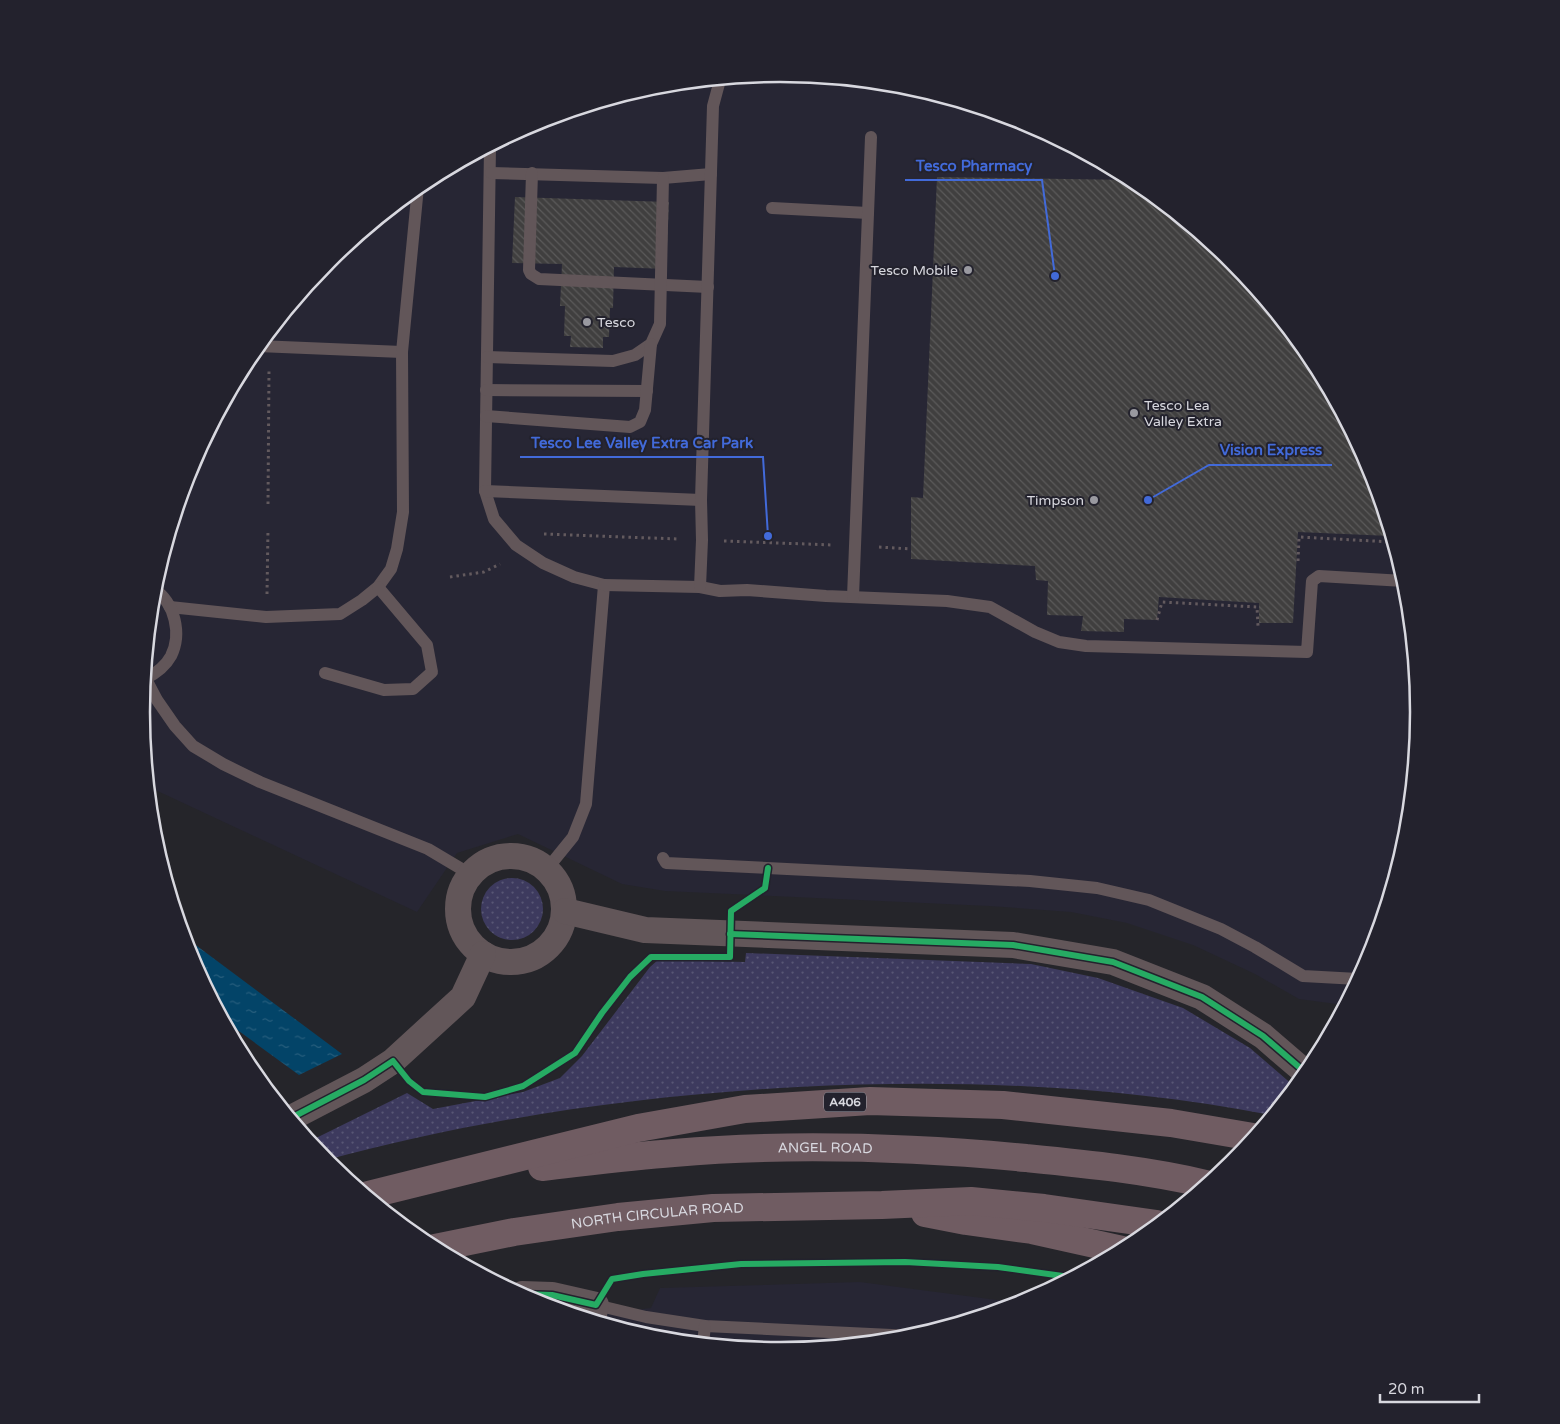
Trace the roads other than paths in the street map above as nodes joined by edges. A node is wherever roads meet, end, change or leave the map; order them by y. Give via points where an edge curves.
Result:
1 (718, 86) edge
2 (870, 137) dead end
3 (490, 153) edge
4 (491, 173) junction
5 (532, 173) junction
6 (711, 174) junction
7 (664, 178) junction
8 (417, 199) edge
9 (772, 208) dead end
10 (868, 213) junction
11 (661, 286) junction
12 (708, 287) junction
13 (651, 344) junction
14 (268, 346) edge
15 (402, 352) junction
16 (487, 357) junction
17 (486, 390) junction
18 (647, 391) junction
19 (486, 416) junction
20 (485, 491) junction
21 (701, 500) junction
22 (1395, 580) edge
23 (604, 585) junction
24 (378, 587) junction
25 (700, 587) junction
26 (853, 597) junction
27 (161, 598) edge
28 (170, 608) junction
29 (325, 673) dead end
30 (152, 675) edge
31 (151, 690) edge
32 (663, 858) dead end
33 (547, 869) junction
34 (470, 874) junction
35 (565, 911) junction
36 (483, 954) junction
37 (1351, 978) edge
38 (1299, 1067) edge
39 (297, 1115) edge
40 (1245, 1136) edge
41 (444, 1177) junction
42 (1198, 1183) edge
43 (375, 1193) edge
44 (882, 1205) junction
45 (1147, 1222) edge
46 (447, 1246) edge
47 (1110, 1247) edge
48 (541, 1295) edge
49 (594, 1312) edge
50 (705, 1326) junction
51 (873, 1334) edge
52 (704, 1337) edge

1 - 6 lane via 713,106
2 - 10 lane
3 - 4 lane
4 - 5 lane
4 - 16 lane
5 - 7 lane
5 - 11 lane via 531,274 539,279
6 - 7 lane
6 - 12 lane
7 - 11 lane
8 - 15 lane
9 - 10 lane
10 - 26 lane
11 - 12 lane
11 - 13 lane via 660,324
12 - 21 lane
13 - 16 lane via 635,355 613,360
13 - 18 lane
14 - 15 lane
15 - 24 lane via 403,512 393,562
16 - 17 lane
17 - 18 lane
17 - 19 lane
18 - 19 lane via 640,422 630,427
19 - 20 lane
20 - 21 lane
20 - 23 lane via 494,519 516,545 543,564
21 - 25 lane
22 - 26 lane via 1320,576 1312,581 1307,652 1086,646 1059,642 990,606
23 - 25 lane
23 - 33 lane via 586,804 573,837
24 - 28 lane via 340,614 266,617
24 - 29 lane via 427,645 432,672 413,689 384,690
25 - 26 lane via 720,591
27 - 28 lane
28 - 30 lane via 176,625 176,638 171,656
31 - 34 lane via 175,726 193,746 215,760 260,782 428,849
32 - 37 lane via 666,863 1030,881 1097,888 1149,900 1204,921 1255,946 1303,976
33 - 34 street via 516,856 499,857 483,863
33 - 35 street via 564,895
34 - 36 street via 458,902 458,917 471,944
35 - 36 street via 562,927 543,952 513,962
35 - 38 street via 645,930 1013,945 1113,962 1202,997 1264,1036
36 - 39 street via 463,998 393,1061
40 - 41 highway, A406 via 1171,1123 1003,1105 870,1100 745,1109 638,1128
41 - 42 highway, ANGEL ROAD / A406 via 674,1152 858,1147 1082,1163
41 - 43 highway, A406
44 - 45 highway via 971,1201
44 - 46 highway, NORTH CIRCULAR ROAD via 713,1208 618,1216
44 - 47 highway via 1032,1230
48 - 49 street via 552,1295
49 - 50 lane
50 - 51 lane
50 - 52 lane

